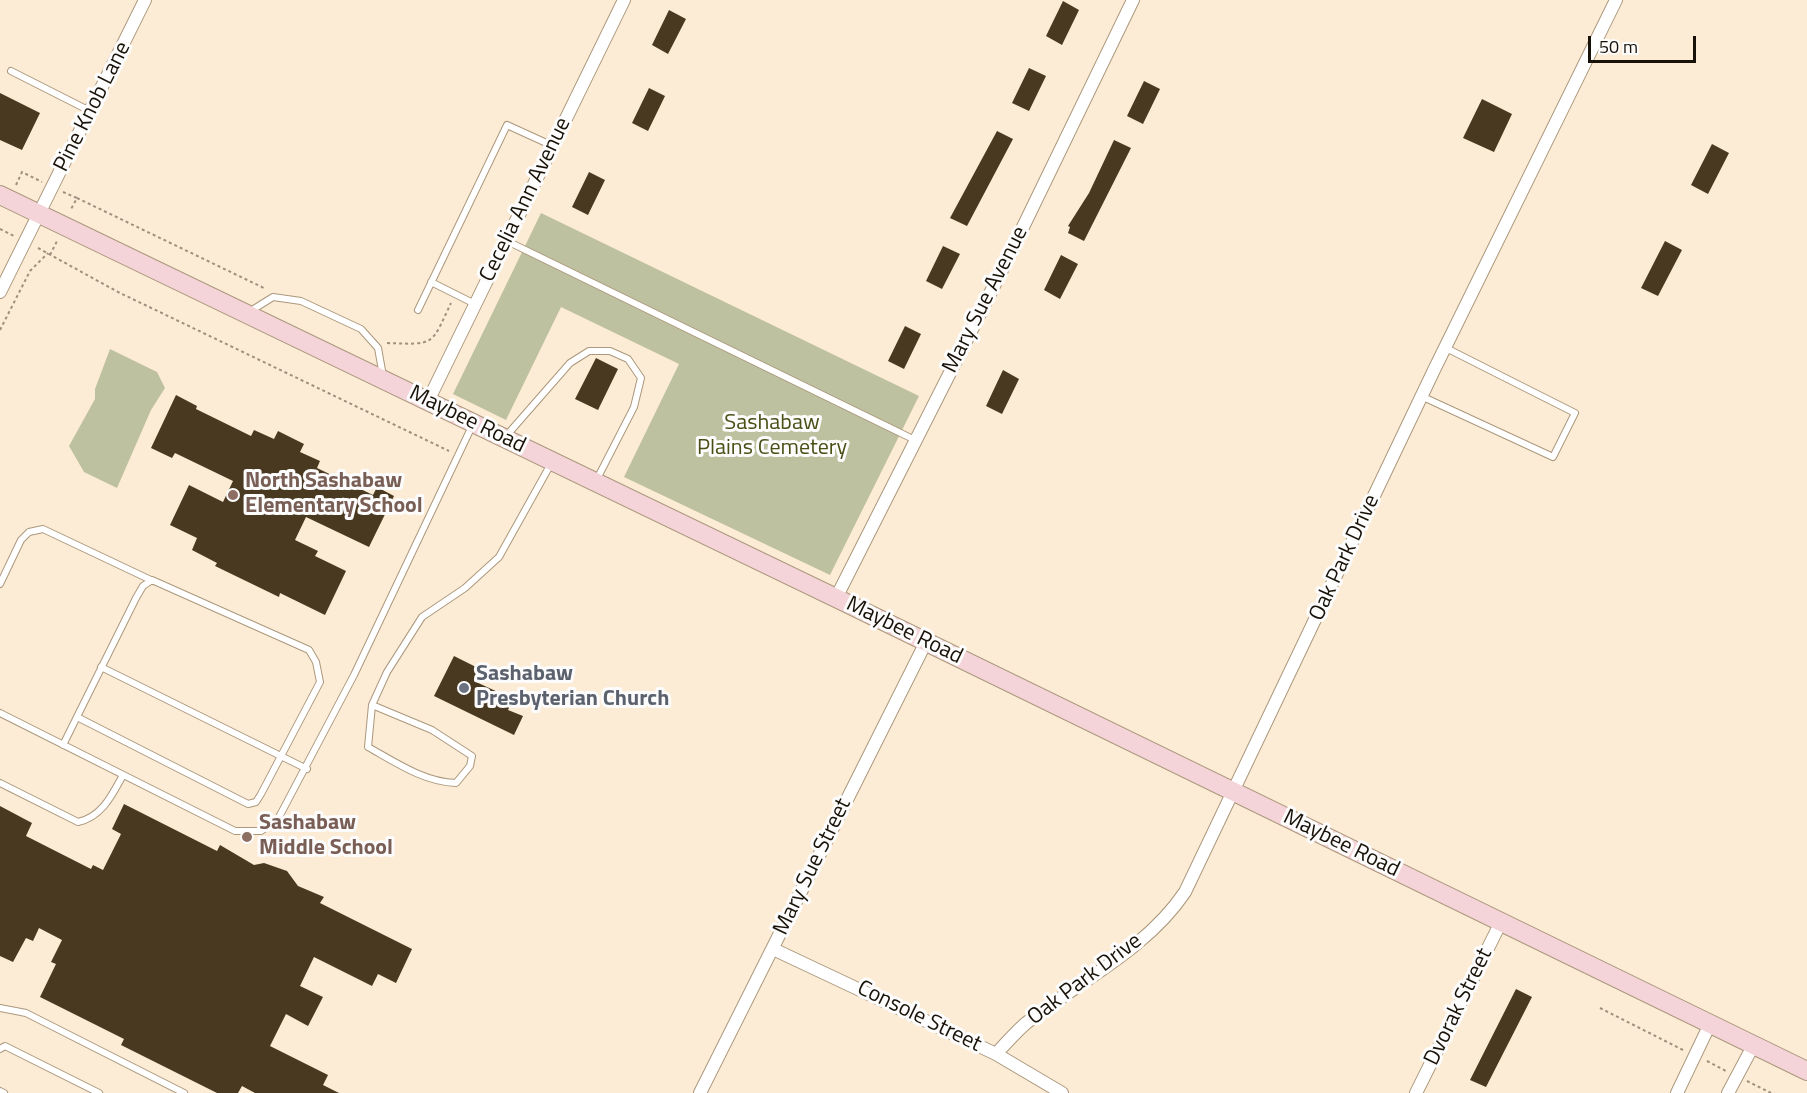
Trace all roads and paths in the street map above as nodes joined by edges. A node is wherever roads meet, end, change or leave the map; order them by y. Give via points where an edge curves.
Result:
1 (145, 0) edge
2 (624, 0) edge
3 (1133, 0) edge
4 (1616, 0) edge
5 (11, 71) dead end
6 (91, 111) junction
7 (553, 146) junction
8 (30, 177) dead end
9 (18, 181) dead end
10 (0, 195) edge
11 (70, 195) dead end
12 (72, 207) dead end
13 (39, 213) junction
14 (0, 229) edge
15 (506, 241) junction
16 (26, 242) junction
17 (55, 243) dead end
18 (49, 254) junction
19 (431, 282) junction
20 (0, 292) edge
21 (475, 304) junction
22 (418, 310) dead end
23 (247, 314) junction
24 (0, 330) edge
25 (1445, 347) junction
26 (383, 379) junction
27 (1421, 396) junction
28 (428, 401) junction
29 (473, 423) junction
30 (504, 438) junction
31 (916, 440) junction
32 (458, 456) junction
33 (552, 462) junction
34 (595, 482) junction
35 (153, 580) junction
36 (0, 584) edge
37 (837, 598) junction
38 (926, 642) junction
39 (101, 667) junction
40 (372, 705) junction
41 (0, 713) edge
42 (76, 717) junction
43 (63, 745) junction
44 (282, 755) junction
45 (307, 769) junction
46 (123, 775) junction
47 (0, 783) edge
48 (1234, 792) junction
49 (1501, 922) junction
50 (773, 949) junction
51 (0, 1008) edge
52 (1710, 1024) junction
53 (1753, 1046) junction
54 (0, 1049) edge
55 (996, 1054) junction
56 (1807, 1071) edge
57 (0, 1091) edge
58 (4, 1093) edge
59 (99, 1093) edge
60 (184, 1093) edge
61 (700, 1093) edge
62 (1062, 1093) edge
63 (1416, 1093) edge
64 (1677, 1093) edge
65 (1728, 1093) edge

1 - 6 street, Pine Knob Lane
2 - 7 street, Cecelia Ann Avenue
3 - 31 street, Mary Sue Avenue
4 - 25 street, Oak Park Drive
5 - 6 lane
6 - 13 street, Pine Knob Lane
7 - 15 street, Cecelia Ann Avenue
7 - 19 lane via 507,125
8 - 9 path via 22,172
10 - 13 main road, Maybee Road
11 - 12 path via 77,198
13 - 16 street, Pine Knob Lane
13 - 23 main road, Maybee Road
14 - 16 path
15 - 21 street, Cecelia Ann Avenue
15 - 31 lane
16 - 18 path
16 - 20 street, Pine Knob Lane
17 - 18 path
18 - 24 path via 30,271
18 - 32 path via 118,292
19 - 21 lane
19 - 22 lane
21 - 28 street, Cecelia Ann Avenue
23 - 26 main road, Maybee Road
23 - 26 lane via 273,297 301,301 361,329 378,348
25 - 27 street, Oak Park Drive
25 - 27 lane via 1575,413 1553,457
26 - 28 main road, Maybee Road
27 - 48 street, Oak Park Drive
28 - 29 main road, Maybee Road
29 - 30 main road, Maybee Road
29 - 32 lane
30 - 33 main road, Maybee Road
30 - 34 lane via 570,363 589,351 610,351 628,359 641,378 634,407
31 - 37 street, Mary Sue Avenue
32 - 45 lane
33 - 34 main road, Maybee Road
33 - 40 lane via 499,557 465,588 423,617 387,672
34 - 37 main road, Maybee Road
35 - 36 lane via 43,529 29,532 21,540
35 - 39 lane via 143,586
35 - 44 lane via 309,650 320,682
37 - 38 main road, Maybee Road
38 - 48 main road, Maybee Road
38 - 50 street, Mary Sue Street
39 - 42 lane
39 - 44 lane
40 - 40 lane via 368,747 408,770 443,783 456,783 470,766 472,756 432,730
41 - 43 lane
42 - 43 lane
42 - 44 lane via 248,804 256,802
43 - 46 lane
44 - 45 lane
45 - 46 lane via 279,819 251,833 235,831
46 - 47 lane via 108,802 91,819 78,822
48 - 49 main road, Maybee Road
48 - 55 street, Oak Park Drive via 1185,892 1169,916 1024,1025
49 - 52 main road, Maybee Road
49 - 63 street, Dvorak Street
50 - 55 street, Console Street
50 - 61 street, Mary Sue Street
51 - 60 lane via 26,1013
52 - 53 main road, Maybee Road
52 - 64 street
53 - 56 main road, Maybee Road
53 - 65 street
54 - 59 lane via 5,1046
55 - 62 street, Console Street
57 - 58 lane

